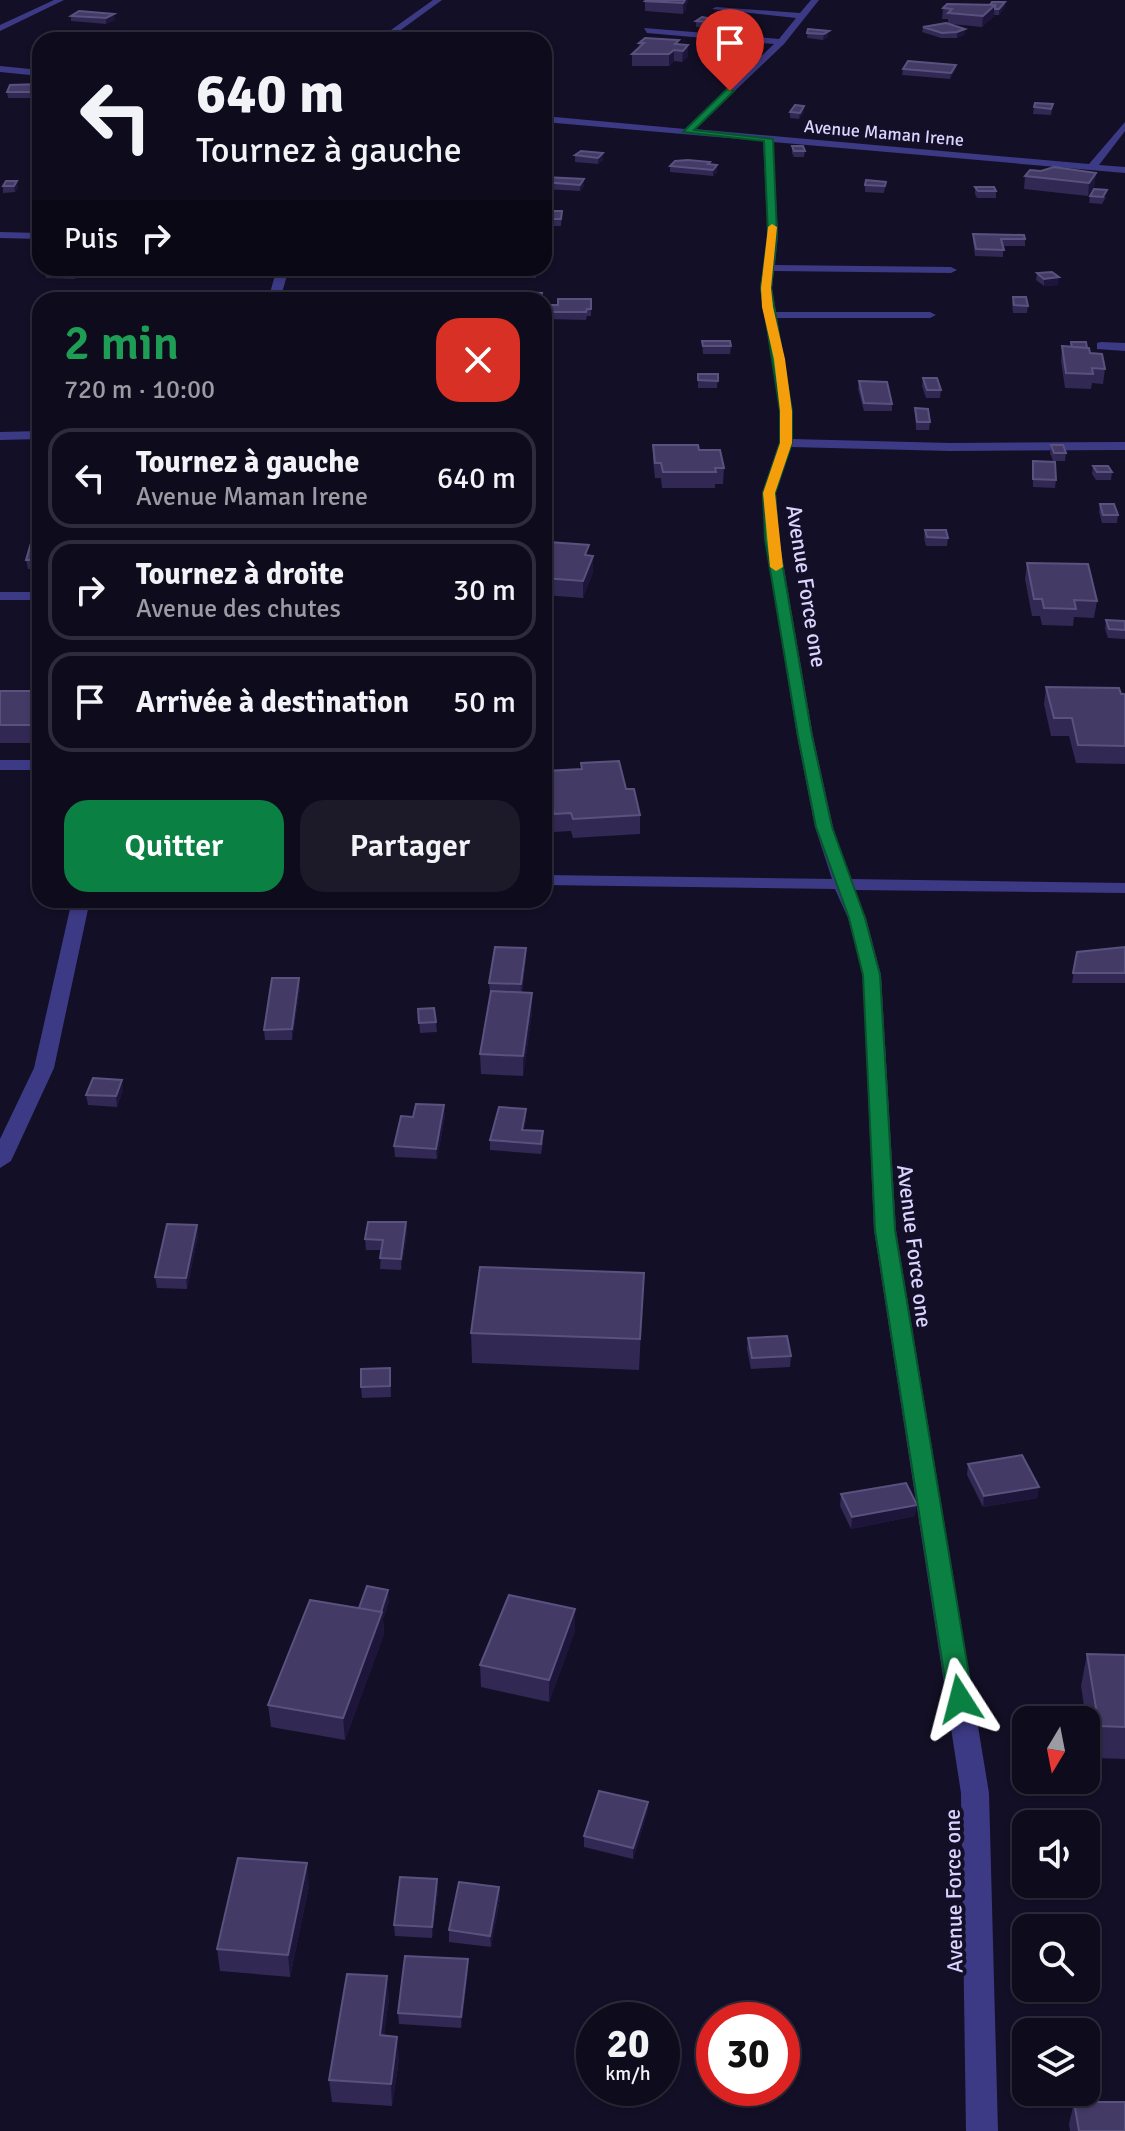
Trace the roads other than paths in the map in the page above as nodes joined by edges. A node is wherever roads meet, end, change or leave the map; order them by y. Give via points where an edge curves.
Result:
1 (60, 0) edge
2 (438, 0) edge
3 (815, 0) edge
4 (716, 9) dead end
5 (804, 16) junction
6 (0, 28) edge
7 (647, 30) dead end
8 (392, 32) edge
9 (781, 42) junction
10 (0, 69) edge
11 (32, 72) edge
12 (552, 120) edge
13 (1125, 125) edge
14 (687, 132) junction
15 (768, 139) junction
16 (1092, 167) junction
17 (1125, 170) edge
18 (0, 235) edge
19 (32, 236) edge
20 (768, 268) junction
21 (951, 270) dead end
22 (769, 315) junction
23 (930, 315) dead end
24 (1101, 346) dead end
25 (1125, 347) edge
26 (32, 435) edge
27 (0, 436) edge
28 (786, 443) junction
29 (1125, 446) edge
30 (0, 596) edge
31 (32, 596) edge
32 (0, 765) edge
33 (32, 765) edge
34 (552, 880) edge
35 (843, 886) junction
36 (1125, 888) edge
37 (79, 908) edge
38 (0, 1161) edge
39 (982, 2131) edge

1 - 6 street
2 - 8 street
3 - 5 street
4 - 5 street
5 - 9 street
7 - 9 street
9 - 14 street
10 - 11 street
12 - 14 street, Avenue Maman Irene
13 - 16 street
14 - 15 street, Avenue Maman Irene
15 - 16 street, Avenue Maman Irene
15 - 20 street, Avenue Force one via 773,235
16 - 17 street, Avenue Maman Irene
18 - 19 street
20 - 21 street
20 - 22 street, Avenue Force one
22 - 23 street
22 - 28 street, Avenue Force one via 780,359
24 - 25 street
26 - 27 street
28 - 29 street
28 - 35 street, Avenue Force one via 769,493 772,539 814,783
30 - 31 street
32 - 33 street
34 - 35 street
35 - 36 street
35 - 39 street, Avenue Force one via 872,975 885,1230 975,1793
37 - 38 street via 44,1068

